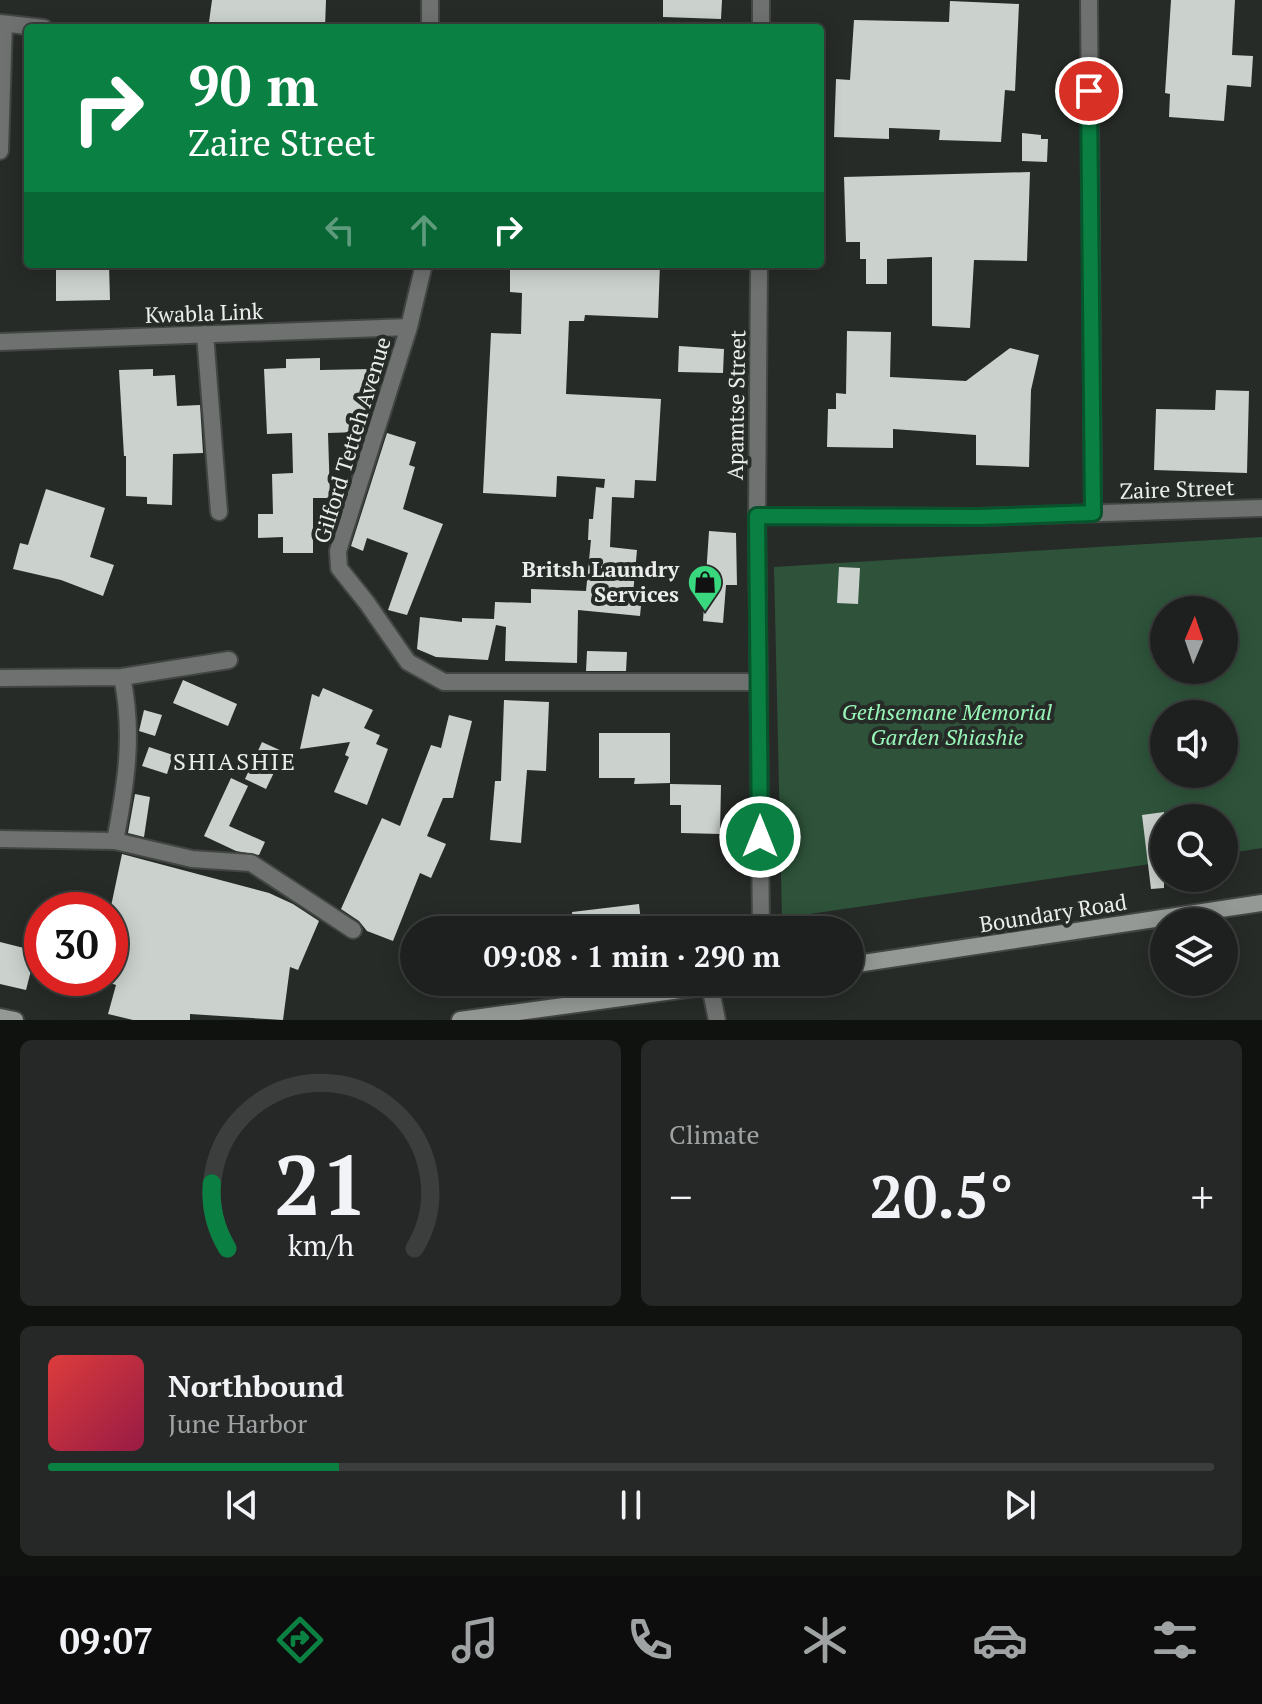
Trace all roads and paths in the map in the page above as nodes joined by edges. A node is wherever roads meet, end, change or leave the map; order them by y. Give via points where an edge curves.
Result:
1 (430, 0) edge
2 (761, 0) edge
3 (1089, 0) edge
4 (2, 24) edge
5 (430, 24) edge
6 (761, 24) edge
7 (24, 26) edge
8 (0, 151) edge
9 (423, 268) edge
10 (759, 268) edge
11 (409, 327) junction
12 (205, 334) junction
13 (0, 342) edge
14 (1262, 508) edge
15 (219, 512) dead end
16 (1093, 513) junction
17 (757, 516) junction
18 (229, 660) dead end
19 (122, 677) junction
20 (0, 678) edge
21 (759, 682) junction
22 (0, 839) edge
23 (115, 841) junction
24 (1262, 903) edge
25 (761, 916) edge
26 (353, 930) dead end
27 (864, 963) edge
28 (636, 996) edge
29 (712, 996) edge
30 (0, 1017) edge
31 (15, 1020) edge
32 (460, 1020) edge
33 (717, 1020) edge

1 - 5 street
2 - 6 street
3 - 16 street
4 - 7 street
4 - 8 street
9 - 11 street, Gilford Tetteh Avenue
10 - 17 street, Apamtse Street
11 - 12 street, Kwabla Link
11 - 21 street, Gilford Tetteh Avenue via 338,551 339,568 408,662 444,682
12 - 13 street, Kwabla Link
12 - 15 street
14 - 16 street, Zaire Street
16 - 17 street, Zaire Street
17 - 21 street, Apamtse Street
18 - 19 street
19 - 20 street
19 - 23 street via 130,756
21 - 25 street, Apamtse Street
22 - 23 street
23 - 26 street via 192,859 251,863
24 - 27 main road, Boundary Road
28 - 32 main road
29 - 33 street
30 - 31 main road

